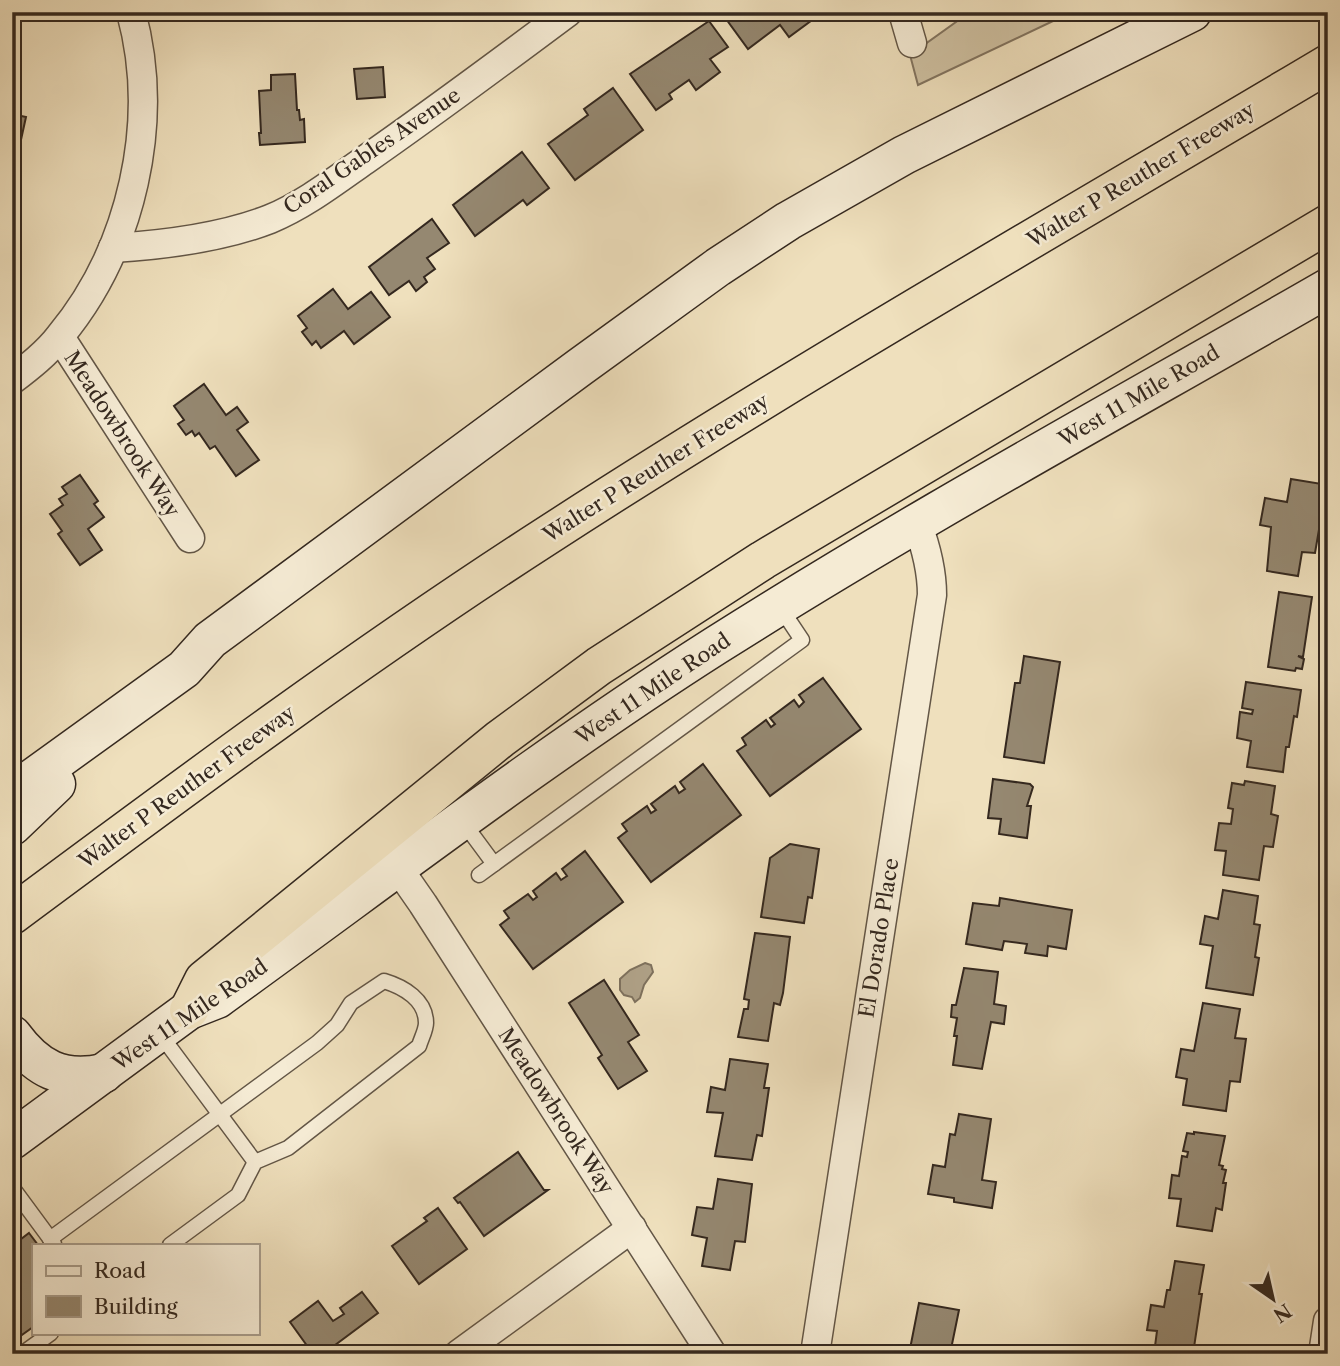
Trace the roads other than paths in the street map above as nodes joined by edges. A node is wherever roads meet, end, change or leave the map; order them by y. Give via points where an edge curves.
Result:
1 (131, 12) edge
2 (569, 12) edge
3 (903, 12) edge
4 (1192, 12) edge
5 (912, 43) dead end
6 (1328, 64) edge
7 (1328, 224) edge
8 (113, 248) junction
9 (1328, 288) edge
10 (60, 337) junction
11 (12, 380) edge
12 (917, 523) junction
13 (190, 538) dead end
14 (779, 606) junction
15 (154, 690) junction
16 (12, 793) edge
17 (462, 821) junction
18 (12, 826) edge
19 (494, 863) junction
20 (398, 869) junction
21 (479, 875) dead end
22 (12, 915) edge
23 (190, 1010) junction
24 (160, 1032) junction
25 (19, 1044) edge
26 (104, 1073) junction
27 (220, 1114) junction
28 (12, 1140) edge
29 (255, 1162) junction
30 (12, 1186) edge
31 (632, 1228) junction
32 (53, 1242) edge
33 (171, 1244) edge
34 (1328, 1321) edge
35 (50, 1334) edge
36 (22, 1354) edge
37 (459, 1354) edge
38 (712, 1354) edge
39 (815, 1354) edge
40 (1323, 1354) edge

1 - 8 street, Meadowbrook Way via 142,62 143,116 127,212
2 - 8 street, Coral Gables Avenue via 292,208 244,227 167,244
3 - 5 street
4 - 15 main road via 842,188 741,251 210,640 184,669
6 - 22 highway, Walter P Reuther Freeway via 750,407 554,531 285,714
7 - 23 highway via 763,560 599,666 500,738 204,980
8 - 10 street, Meadowbrook Way via 96,284
9 - 12 main road, West 11 Mile Road
10 - 11 street
10 - 13 street, Meadowbrook Way
12 - 14 main road, West 11 Mile Road
12 - 39 street, El Dorado Place via 929,558 932,595
14 - 17 main road, West 11 Mile Road via 607,718
14 - 19 lane via 802,640
15 - 16 main road
15 - 18 main road
17 - 19 lane
17 - 20 main road, West 11 Mile Road
19 - 21 lane
20 - 23 main road, West 11 Mile Road via 218,999
20 - 31 street, Meadowbrook Way
23 - 24 main road, West 11 Mile Road
24 - 26 main road, West 11 Mile Road
24 - 27 lane
25 - 26 main road via 36,1062 65,1075
26 - 28 main road, West 11 Mile Road
27 - 29 lane
27 - 29 lane via 317,1043 337,1025 351,1003 384,981 418,999 426,1023 419,1046 288,1147
27 - 32 lane
29 - 33 lane via 238,1195
30 - 32 lane
31 - 37 street
31 - 38 street, Meadowbrook Way
34 - 40 street
35 - 36 lane

